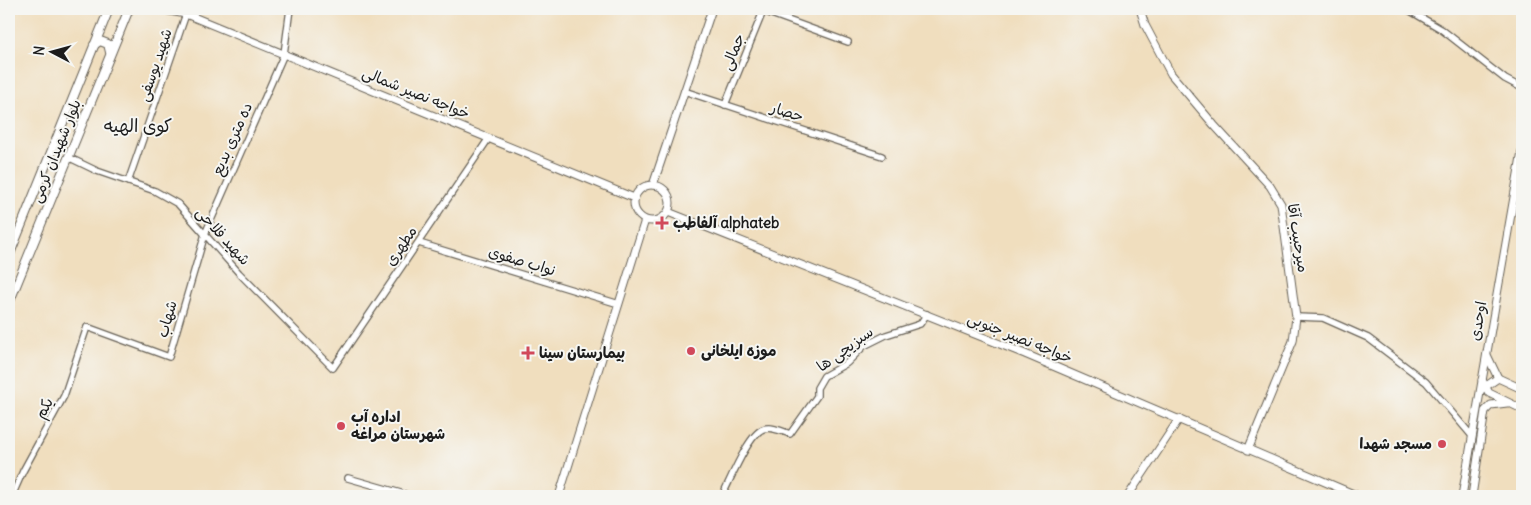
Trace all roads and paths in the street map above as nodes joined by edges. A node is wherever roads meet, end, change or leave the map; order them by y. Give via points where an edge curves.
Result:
1 (110, 9) edge
2 (129, 9) edge
3 (159, 9) edge
4 (179, 9) edge
5 (290, 9) edge
6 (712, 9) edge
7 (1140, 9) edge
8 (1407, 9) edge
9 (764, 10) edge
10 (186, 14) junction
11 (848, 42) dead end
12 (94, 46) junction
13 (110, 52) junction
14 (284, 54) junction
15 (1522, 88) edge
16 (684, 90) junction
17 (725, 105) junction
18 (489, 138) junction
19 (1522, 150) edge
20 (882, 156) dead end
21 (68, 157) junction
22 (128, 182) junction
23 (653, 185) junction
24 (634, 198) junction
25 (668, 212) junction
26 (645, 220) junction
27 (205, 234) junction
28 (418, 243) junction
29 (9, 256) edge
30 (9, 303) edge
31 (619, 304) junction
32 (926, 314) junction
33 (1296, 318) junction
34 (87, 327) joint
35 (1486, 353) junction
36 (333, 368) joint
37 (1498, 378) junction
38 (1482, 385) junction
39 (1522, 389) edge
40 (1507, 403) junction
41 (1522, 409) edge
42 (1179, 419) junction
43 (1472, 436) junction
44 (1248, 450) junction
45 (348, 478) dead end
46 (12, 496) edge
47 (411, 496) edge
48 (559, 496) edge
49 (722, 496) edge
50 (1128, 496) edge
51 (1358, 496) edge
52 (1462, 496) edge
53 (1472, 496) edge

1 - 12 main road, بلوار شهیدان کرمی
2 - 13 main road, بلوار شهیدان کرمی
3 - 10 street
4 - 10 street
5 - 14 street, ده متری بدیع
6 - 16 street
7 - 33 street, میرحبیب آقا via 1147,30 1171,74 1270,186 1281,204
8 - 15 street via 1441,29 1505,79
9 - 11 street
9 - 17 street, جمالی
10 - 14 street, خواجه نصیر شمالی
10 - 22 street, شهید یوسفی
12 - 13 main road via 100,42 108,44
12 - 29 main road, بلوار شهیدان کرمی
13 - 21 main road, بلوار شهیدان کرمی
14 - 18 street, خواجه نصیر شمالی
14 - 27 street, ده متری بدیع
16 - 17 street, حصار
16 - 23 street
17 - 20 street, حصار
18 - 24 street, خواجه نصیر شمالی
18 - 28 street, مطهری
19 - 35 street, اوحدی
21 - 22 street, شهید فلاحی
21 - 30 main road, بلوار شهیدان کرمی
22 - 27 street, شهید فلاحی via 155,191 178,204
23 - 24 street via 644,187
23 - 25 street via 660,187 668,196
24 - 26 street via 636,214
25 - 26 street via 656,221
25 - 32 street, خواجه نصیر جنوبی
26 - 31 street
27 - 34 street, شهاب via 169,357
27 - 36 street, شهید فلاحی
28 - 31 street, نواب صفوی
28 - 36 street, مطهری
31 - 48 street
32 - 42 street, خواجه نصیر جنوبی
32 - 49 street, سبزیچی ها via 920,324 864,346 847,363 824,376 817,388 817,396 790,434 770,428 762,429 753,437
33 - 43 street via 1322,318 1368,338 1426,382
33 - 44 street, میرحبیب آقا via 1293,341
34 - 46 street, یکم via 64,396 22,471
35 - 37 street
35 - 38 street, اوحدی
37 - 38 street
37 - 39 street
38 - 40 street
38 - 43 street, اوحدی
40 - 41 street
40 - 53 street via 1491,405 1486,411
42 - 44 street, خواجه نصیر جنوبی
42 - 50 street
43 - 52 street, اوحدی
44 - 51 street, خواجه نصیر جنوبی
45 - 47 street

